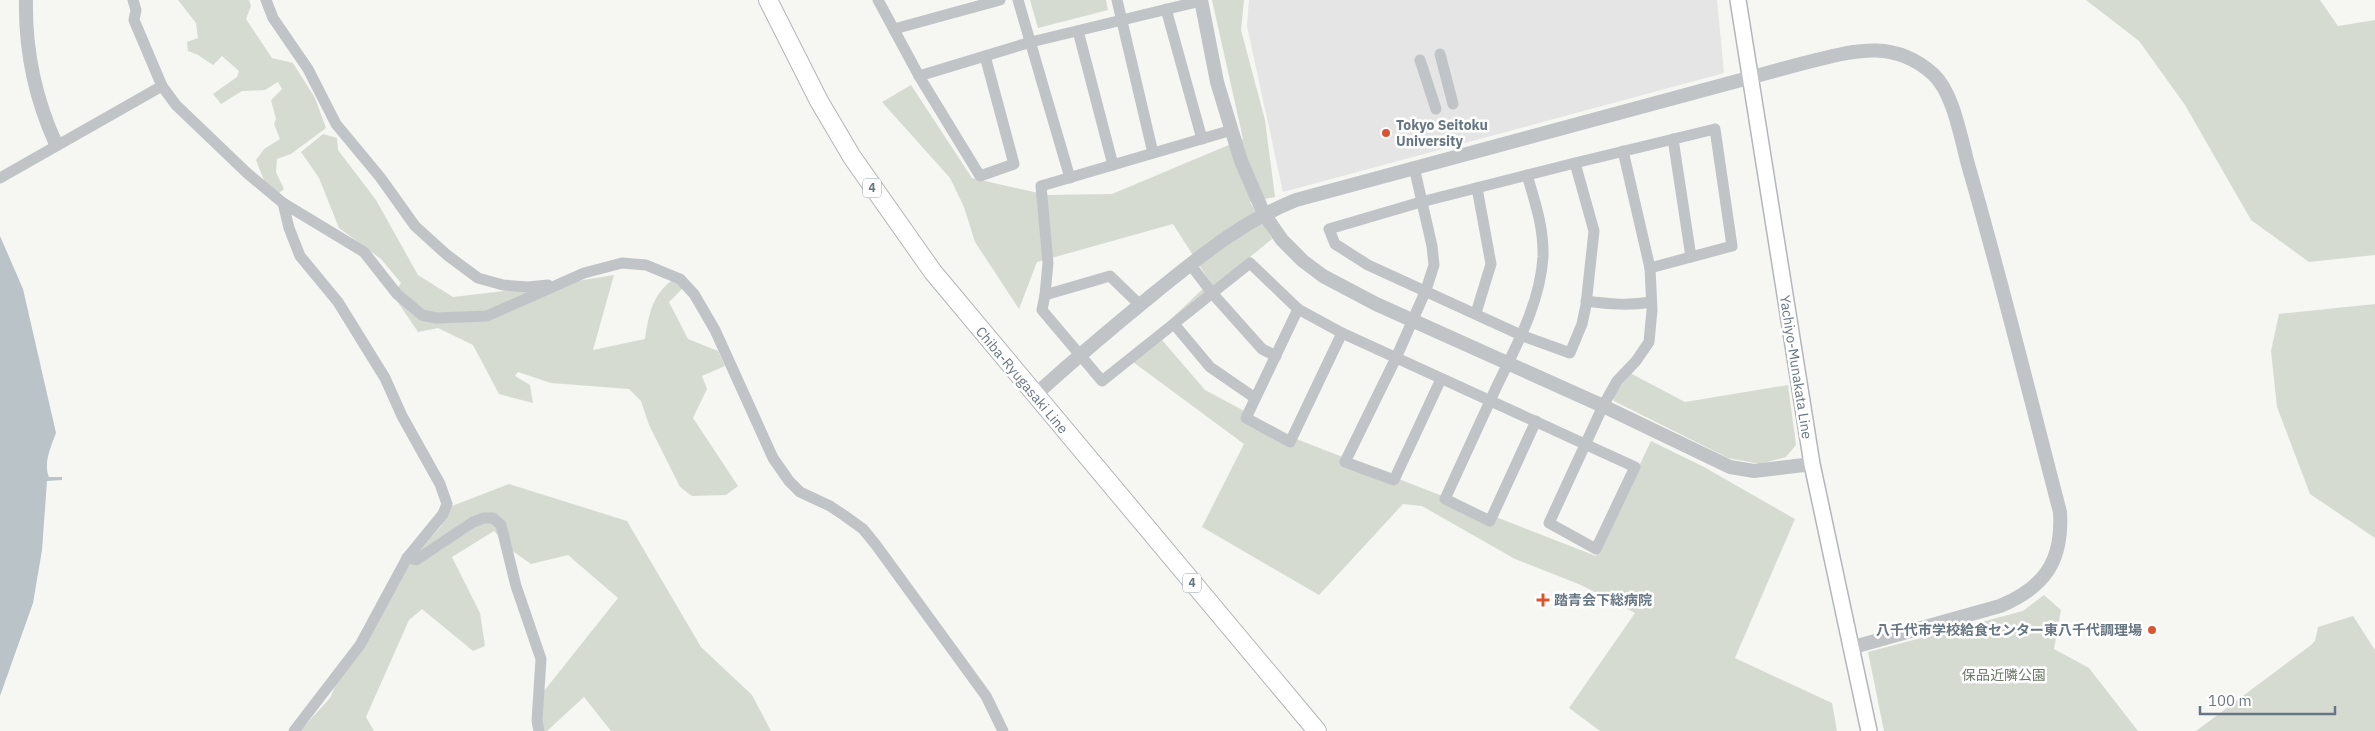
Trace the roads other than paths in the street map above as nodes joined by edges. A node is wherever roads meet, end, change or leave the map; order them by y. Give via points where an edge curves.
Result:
1 (26, 0) edge
2 (133, 0) edge
3 (266, 0) edge
4 (768, 0) edge
5 (878, 0) edge
6 (1000, 0) edge
7 (1018, 0) edge
8 (1116, 0) edge
9 (1738, 0) edge
10 (1201, 1) edge
11 (1166, 10) junction
12 (1122, 20) junction
13 (894, 28) junction
14 (1078, 31) junction
15 (1031, 42) junction
16 (1440, 54) dead end
17 (985, 56) junction
18 (1420, 60) dead end
19 (919, 76) junction
20 (1751, 78) junction
21 (162, 86) junction
22 (1454, 104) dead end
23 (1436, 109) dead end
24 (1232, 130) junction
25 (1202, 139) junction
26 (1672, 139) junction
27 (56, 144) junction
28 (1623, 151) junction
29 (1153, 154) junction
30 (1575, 163) junction
31 (1112, 165) junction
32 (1414, 168) junction
33 (1527, 175) junction
34 (0, 177) edge
35 (1070, 178) junction
36 (1477, 188) junction
37 (1421, 202) junction
38 (283, 203) junction
39 (1264, 214) junction
40 (1691, 257) junction
41 (1190, 264) junction
42 (1650, 268) junction
43 (559, 283) junction
44 (1426, 290) junction
45 (1212, 293) junction
46 (1045, 295) junction
47 (1586, 301) junction
48 (1651, 302) junction
49 (1140, 305) junction
50 (1298, 309) junction
51 (1476, 313) junction
52 (1413, 319) junction
53 (1174, 324) junction
54 (1342, 333) junction
55 (1523, 336) junction
56 (1080, 354) junction
57 (1276, 356) junction
58 (1396, 358) junction
59 (1507, 364) junction
60 (1442, 378) junction
61 (1035, 395) junction
62 (1255, 398) junction
63 (1490, 400) junction
64 (1603, 406) junction
65 (1536, 420) junction
66 (1587, 443) junction
67 (1812, 464) junction
68 (407, 558) junction
69 (1850, 648) junction
70 (294, 731) edge
71 (539, 731) edge
72 (1003, 731) edge
73 (1317, 731) edge
74 (1869, 731) edge

1 - 27 street via 26,43 34,80
2 - 21 street via 134,20
3 - 43 street via 273,18 308,69 336,124 415,226 478,278 502,285 528,287
4 - 61 main road, Chiba-Ryugasaki Line / 4 via 819,101 873,189 933,272
5 - 13 street
6 - 13 street
7 - 15 street
8 - 12 street
9 - 20 main road, Yachiyo-Munakata Line
10 - 11 street
10 - 24 street via 1217,82
11 - 12 street
11 - 25 street
12 - 14 street
12 - 29 street
13 - 19 street
14 - 15 street
14 - 31 street
15 - 17 street
15 - 35 street
16 - 22 street
17 - 19 street
17 - 19 street via 1014,164 980,176
18 - 23 street
20 - 32 street
20 - 67 main road, Yachiyo-Munakata Line
20 - 69 street via 1856,50 1878,50 1912,59 1933,74 1946,90 2060,512 2061,531 2054,559 2028,592 2000,606
21 - 27 street
21 - 38 street via 206,136
24 - 25 street
24 - 39 street via 1241,161
25 - 29 street
26 - 28 street
26 - 40 street
26 - 40 street via 1715,129 1732,246
27 - 34 street
28 - 30 street
28 - 42 street
29 - 31 street
30 - 33 street
30 - 47 street via 1594,232
31 - 35 street
32 - 37 street
32 - 39 street via 1322,192
33 - 36 street
33 - 55 street via 1540,219 1542,257 1535,298
35 - 46 street via 1041,186 1048,263
36 - 37 street
36 - 51 street via 1491,264
37 - 44 street via 1434,265
37 - 44 street via 1329,229 1335,244 1368,265
38 - 43 street via 364,252 397,294 422,315 436,318 487,316
38 - 68 street via 300,256 338,302 372,356 445,496 447,504 443,514
39 - 41 street via 1220,240
39 - 52 street via 1282,240 1323,276
40 - 42 street
41 - 45 street
41 - 49 street
42 - 48 street
43 - 72 street via 622,264 646,265 680,279 694,294 715,330 772,458 800,492 830,506 863,529 986,696
44 - 51 street
44 - 52 street
45 - 50 street via 1250,263
45 - 53 street
45 - 57 street via 1262,349
46 - 49 street via 1110,276
46 - 56 street via 1042,310
47 - 48 street via 1627,305
47 - 55 street via 1582,324 1570,353
48 - 64 street via 1649,342 1617,381
49 - 56 street
50 - 54 street
50 - 57 street
51 - 55 street
52 - 58 street
52 - 59 street
53 - 56 street via 1102,381
53 - 62 street via 1210,367
54 - 58 street
54 - 62 street via 1290,442 1246,418
55 - 59 street
56 - 61 street
57 - 62 street
58 - 60 street
58 - 60 street via 1345,462 1394,480
59 - 63 street
59 - 64 street
60 - 63 street
61 - 73 main road, Chiba-Ryugasaki Line / 4
63 - 65 street
63 - 65 street via 1445,499 1490,521
64 - 66 street
64 - 67 street via 1730,467 1754,471
65 - 66 street
66 - 66 street via 1549,523 1596,549 1635,466
67 - 69 main road, Yachiyo-Munakata Line
68 - 70 street via 360,645
68 - 71 street via 416,560 472,522 493,518 501,525 516,586 541,659
69 - 74 main road, Yachiyo-Munakata Line

